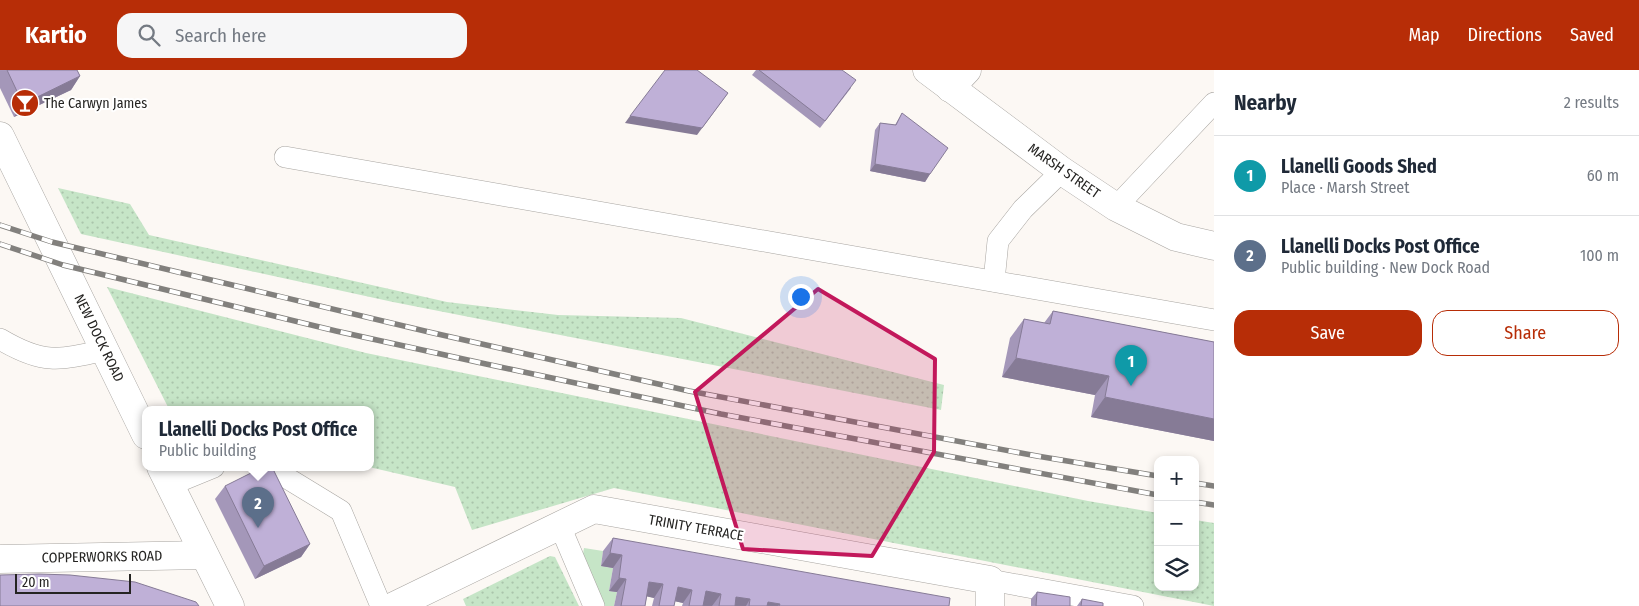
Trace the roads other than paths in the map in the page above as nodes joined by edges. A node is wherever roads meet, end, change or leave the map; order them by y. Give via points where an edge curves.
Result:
1 (926, 70) edge
2 (958, 79) edge
3 (1214, 104) edge
4 (0, 136) edge
5 (285, 157) dead end
6 (1062, 171) junction
7 (1116, 207) junction
8 (1214, 246) edge
9 (994, 281) junction
10 (1214, 320) edge
11 (0, 339) edge
12 (104, 350) junction
13 (142, 427) edge
14 (193, 471) edge
15 (276, 471) edge
16 (165, 476) edge
17 (560, 526) junction
18 (204, 555) junction
19 (0, 559) edge
20 (990, 593) edge
21 (230, 606) edge
22 (381, 606) edge
23 (394, 606) edge
24 (594, 606) edge
25 (1133, 606) edge

1 - 2 street, MARSH STREET
2 - 6 street, MARSH STREET
3 - 7 lane
4 - 12 street, NEW DOCK ROAD
5 - 9 lane
6 - 7 street, MARSH STREET
6 - 9 lane via 1023,209 998,241
7 - 8 street, MARSH STREET via 1176,237
9 - 10 lane
11 - 12 lane via 26,353 44,358 67,358
12 - 13 street, NEW DOCK ROAD
14 - 16 lane
15 - 22 lane via 341,511
16 - 18 street
17 - 20 street, TRINITY TERRACE via 594,509
17 - 23 street, TRINITY TERRACE
17 - 24 lane
18 - 19 street, COPPERWORKS ROAD
18 - 21 street
20 - 25 lane

